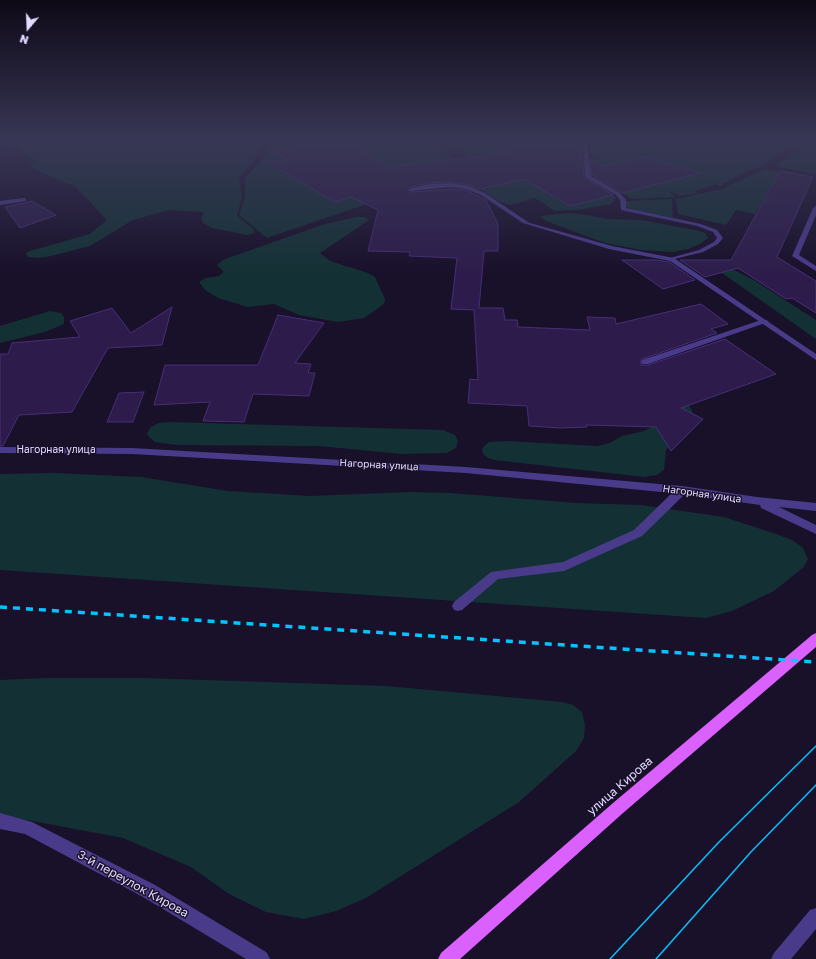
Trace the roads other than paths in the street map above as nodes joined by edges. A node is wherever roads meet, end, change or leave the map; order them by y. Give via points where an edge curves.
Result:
1 (430, 187) edge
2 (459, 187) edge
3 (605, 187) edge
4 (411, 189) dead end
5 (24, 200) dead end
6 (0, 203) edge
7 (816, 208) edge
8 (672, 259) junction
9 (816, 269) edge
10 (764, 322) junction
11 (816, 358) edge
12 (646, 362) dead end
13 (0, 450) edge
14 (682, 490) junction
15 (757, 501) junction
16 (816, 507) edge
17 (816, 530) edge
18 (458, 606) dead end
19 (816, 639) edge
20 (0, 821) edge
21 (816, 916) edge
22 (260, 959) edge
23 (447, 959) edge
24 (780, 959) edge

1 - 4 street
2 - 8 street via 467,187 483,194 525,222 611,248
3 - 8 street via 623,200 623,209 699,226 715,231 720,238 701,251
5 - 6 street
7 - 9 street via 795,256
8 - 10 street
10 - 11 street
10 - 12 street
13 - 14 street, Нагорная улица via 132,452 466,470
14 - 15 street, Нагорная улица
14 - 18 street via 638,533 564,566 495,575
15 - 16 street, Нагорная улица
15 - 17 street, Нагорная улица
19 - 23 main road, улица Кирова via 618,808
20 - 22 street, 3-й переулок Кирова via 27,827 149,891
21 - 24 street

